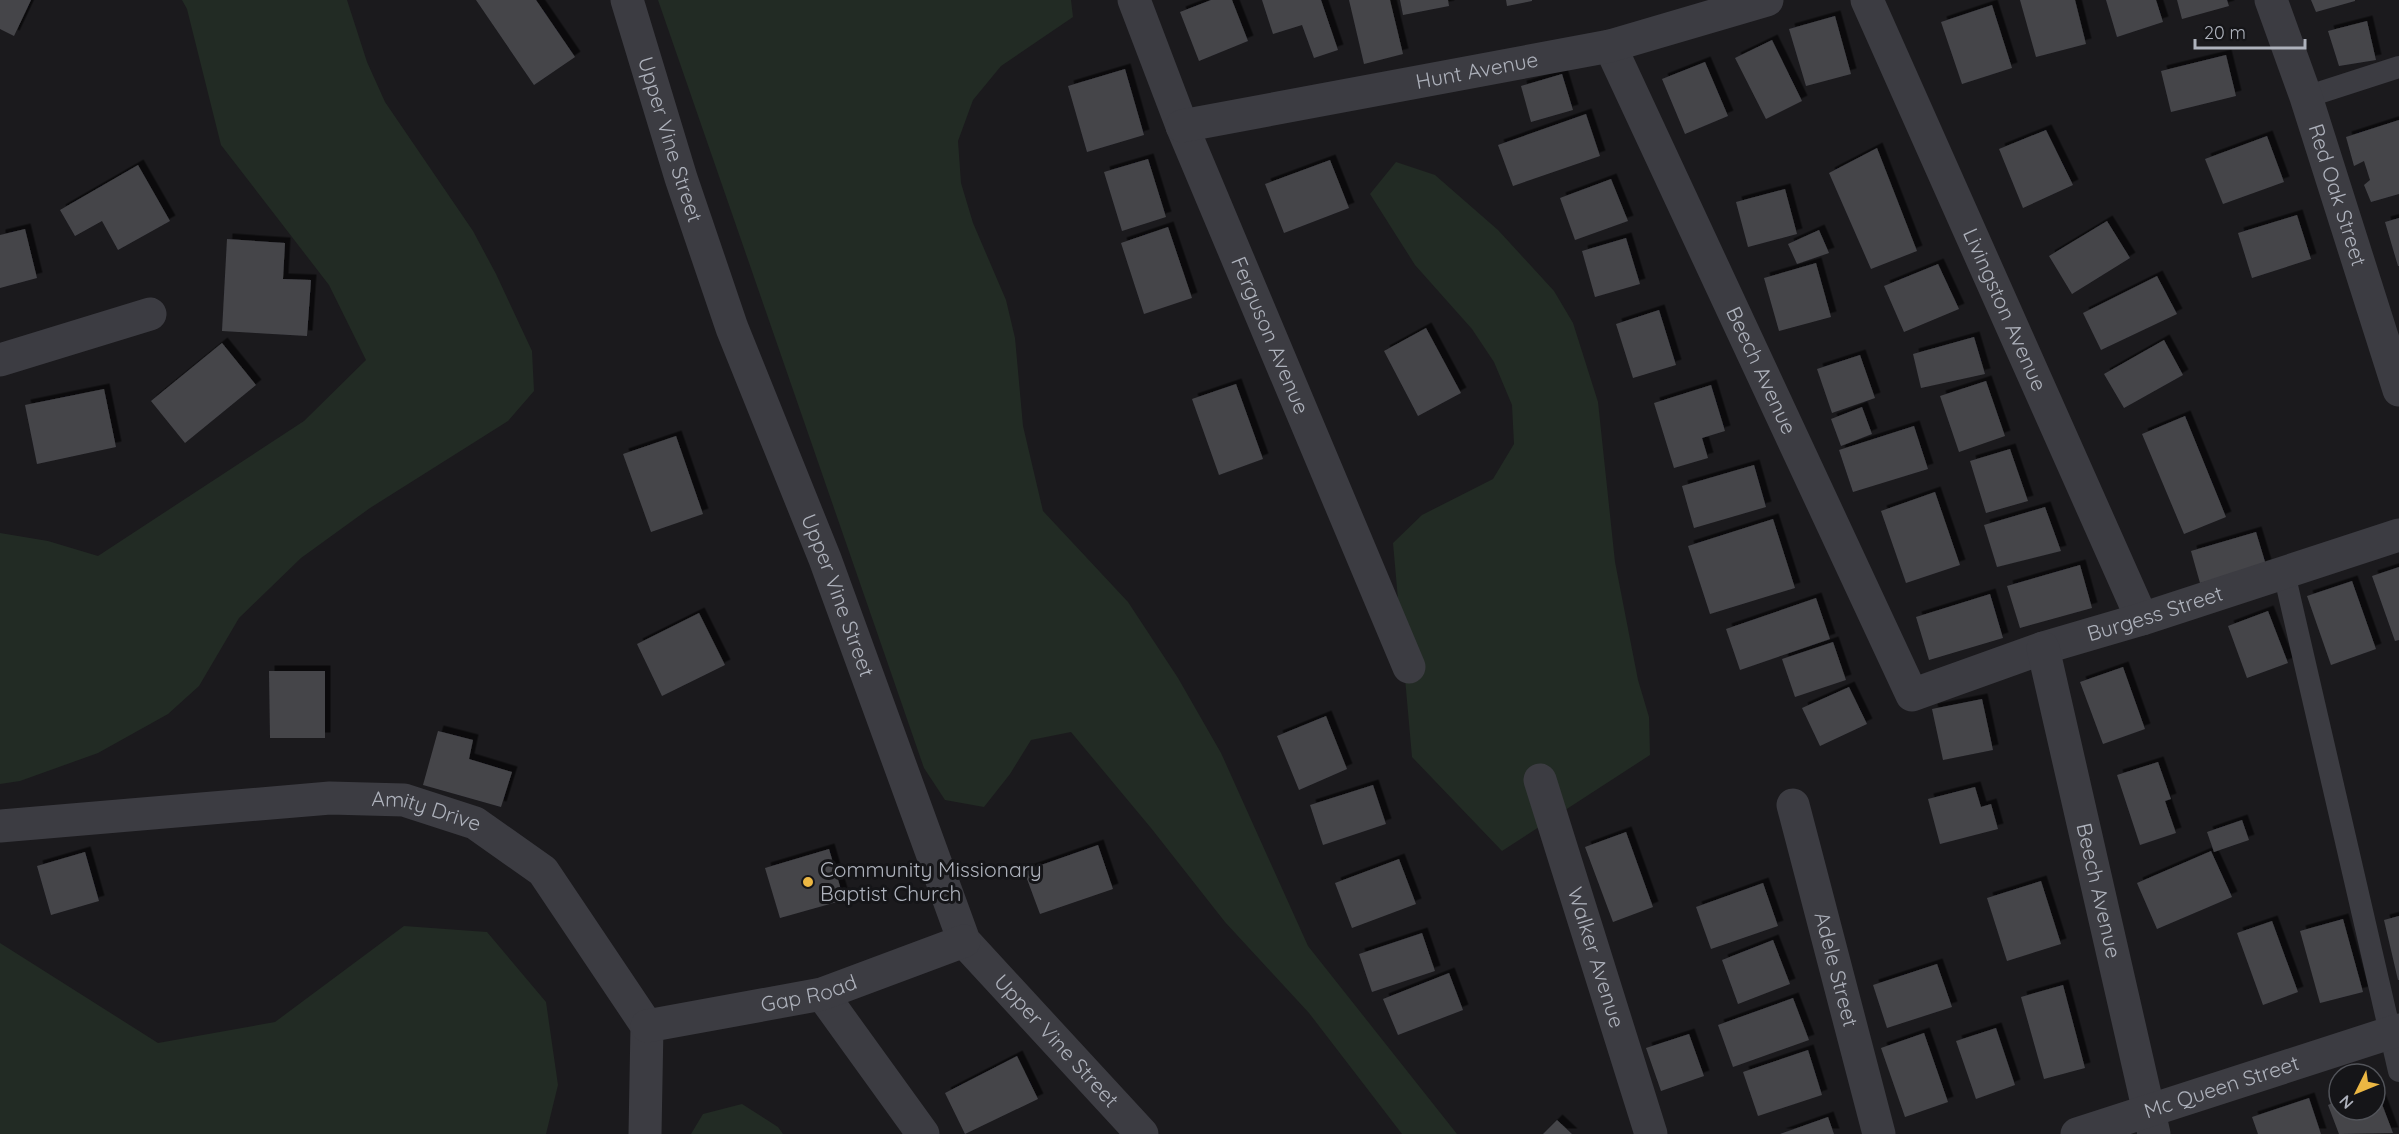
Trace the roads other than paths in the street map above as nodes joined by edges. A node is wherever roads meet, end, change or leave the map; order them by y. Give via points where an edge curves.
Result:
1 (627, 0) edge
2 (1134, 0) edge
3 (1767, 0) edge
4 (1867, 0) edge
5 (2271, 0) edge
6 (1694, 10) edge
7 (1611, 46) junction
8 (2399, 67) edge
9 (2306, 97) junction
10 (1182, 126) junction
11 (150, 314) dead end
12 (2389, 327) edge
13 (0, 360) edge
14 (2399, 390) edge
15 (2399, 535) edge
16 (2284, 573) junction
17 (2142, 619) junction
18 (2043, 648) junction
19 (1409, 667) dead end
20 (1912, 695) joint
21 (1540, 780) dead end
22 (1793, 805) dead end
23 (0, 826) edge
24 (964, 941) junction
25 (822, 994) junction
26 (647, 1026) junction
27 (2395, 1031) edge
28 (2399, 1071) edge
29 (2152, 1122) edge
30 (645, 1134) edge
31 (923, 1134) edge
32 (1142, 1134) edge
33 (1651, 1134) edge
34 (1879, 1134) edge
35 (2077, 1134) edge

1 - 24 street, Upper Vine Street via 732,328 825,559
2 - 10 street, Ferguson Avenue
3 - 6 street, Hunt Avenue
4 - 17 street, Livingston Avenue
5 - 9 street, Red Oak Street
6 - 7 street, Hunt Avenue
7 - 10 street, Hunt Avenue
7 - 20 street, Beech Avenue
8 - 9 lane
9 - 12 street, Red Oak Street
10 - 19 street, Ferguson Avenue
11 - 13 street
12 - 14 street, Red Oak Street
15 - 16 street, Burgess Street
16 - 17 street, Burgess Street
16 - 27 lane
17 - 18 street, Burgess Street
18 - 20 street, Burgess Street
18 - 29 street, Beech Avenue
21 - 33 street, Walker Avenue
22 - 34 street, Adele Street
23 - 26 street, Amity Drive via 330,798 404,800 476,823 543,871
24 - 25 street, Gap Road
24 - 32 street, Upper Vine Street
25 - 26 street, Gap Road
25 - 31 street
26 - 30 street
27 - 28 lane
27 - 29 street, Mc Queen Street
29 - 35 street, Mc Queen Street

